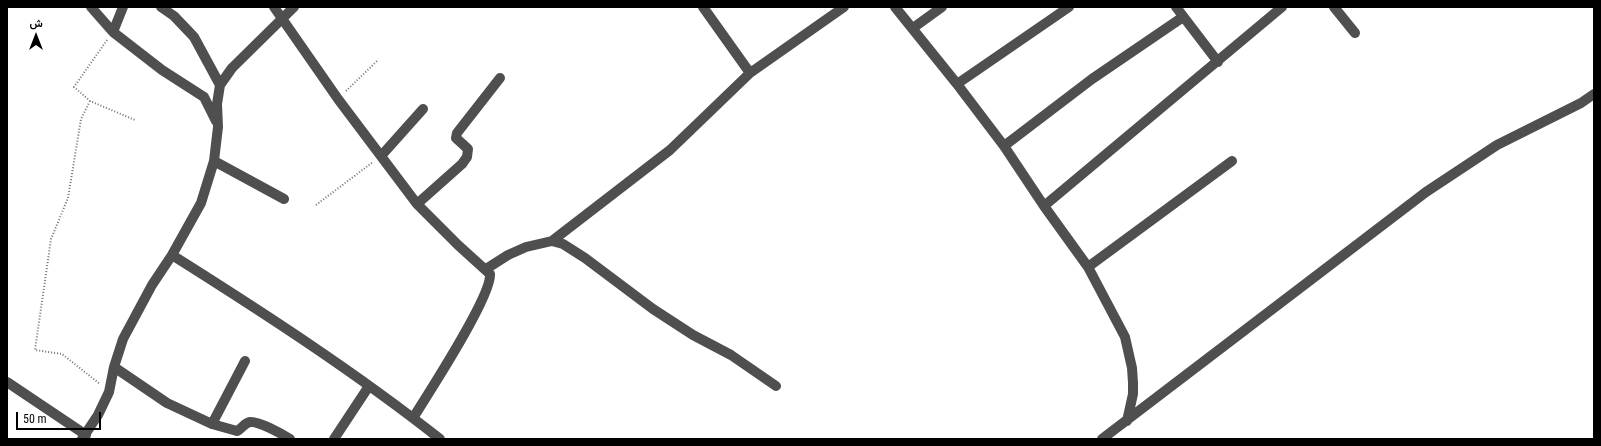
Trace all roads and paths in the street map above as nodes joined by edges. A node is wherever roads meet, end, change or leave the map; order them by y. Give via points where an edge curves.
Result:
1 (91, 7) edge
2 (123, 7) edge
3 (161, 7) edge
4 (274, 7) edge
5 (294, 7) edge
6 (703, 7) edge
7 (844, 7) edge
8 (895, 7) edge
9 (942, 7) edge
10 (1069, 7) edge
11 (1176, 7) edge
12 (1282, 7) edge
13 (1334, 7) edge
14 (1183, 18) junction
15 (282, 20) junction
16 (912, 28) junction
17 (113, 32) junction
18 (1356, 33) dead end
19 (378, 60) dead end
20 (1218, 62) junction
21 (750, 74) junction
22 (500, 78) dead end
23 (957, 84) junction
24 (220, 85) junction
25 (1594, 94) edge
26 (338, 99) junction
27 (90, 101) junction
28 (423, 109) dead end
29 (135, 120) dead end
30 (218, 127) junction
31 (1004, 146) junction
32 (380, 156) junction
33 (214, 161) junction
34 (1232, 161) dead end
35 (284, 199) dead end
36 (417, 204) junction
37 (316, 205) dead end
38 (1044, 206) junction
39 (552, 241) junction
40 (172, 255) junction
41 (1088, 267) junction
42 (486, 269) junction
43 (245, 362) dead end
44 (114, 366) junction
45 (7, 382) edge
46 (370, 386) junction
47 (776, 386) dead end
48 (109, 392) junction
49 (413, 418) junction
50 (1127, 421) junction
51 (212, 424) junction
52 (84, 437) edge
53 (290, 439) edge
54 (334, 439) edge
55 (440, 439) edge
56 (1102, 439) edge

1 - 17 street
2 - 17 street
3 - 24 street via 174,16 194,37
4 - 15 street
5 - 15 street
6 - 21 street
7 - 21 street
8 - 16 street
9 - 16 street
10 - 23 street
11 - 14 street
12 - 20 street
13 - 18 street
14 - 20 street
14 - 31 street via 1092,79
15 - 24 street via 232,68
15 - 26 street
16 - 23 street
17 - 27 path via 74,87
17 - 30 street via 162,70 204,97
19 - 26 path
20 - 38 street
21 - 39 street via 670,150
22 - 36 street via 457,133 456,138 468,149 462,164
23 - 31 street
24 - 30 street via 217,104
25 - 50 street via 1497,145 1426,192
26 - 32 street
27 - 29 path
27 - 48 path via 81,119 68,198 51,239 35,350 62,354
28 - 32 street
30 - 33 street
31 - 38 street
32 - 36 street
32 - 37 path
33 - 35 street
33 - 40 street via 201,203
34 - 41 street
36 - 42 street
38 - 41 street
39 - 42 street via 520,249
39 - 47 street via 563,244 585,258 653,309 693,335 731,355
40 - 44 street via 152,285 123,339
40 - 46 street via 288,329
41 - 50 street via 1125,337 1133,383
42 - 49 street via 490,274 488,287 464,333
43 - 51 street
44 - 48 street
44 - 51 street via 167,403
45 - 52 street
46 - 49 street
46 - 54 street
48 - 52 street
49 - 55 street
50 - 56 street
51 - 53 street via 237,431 253,422

